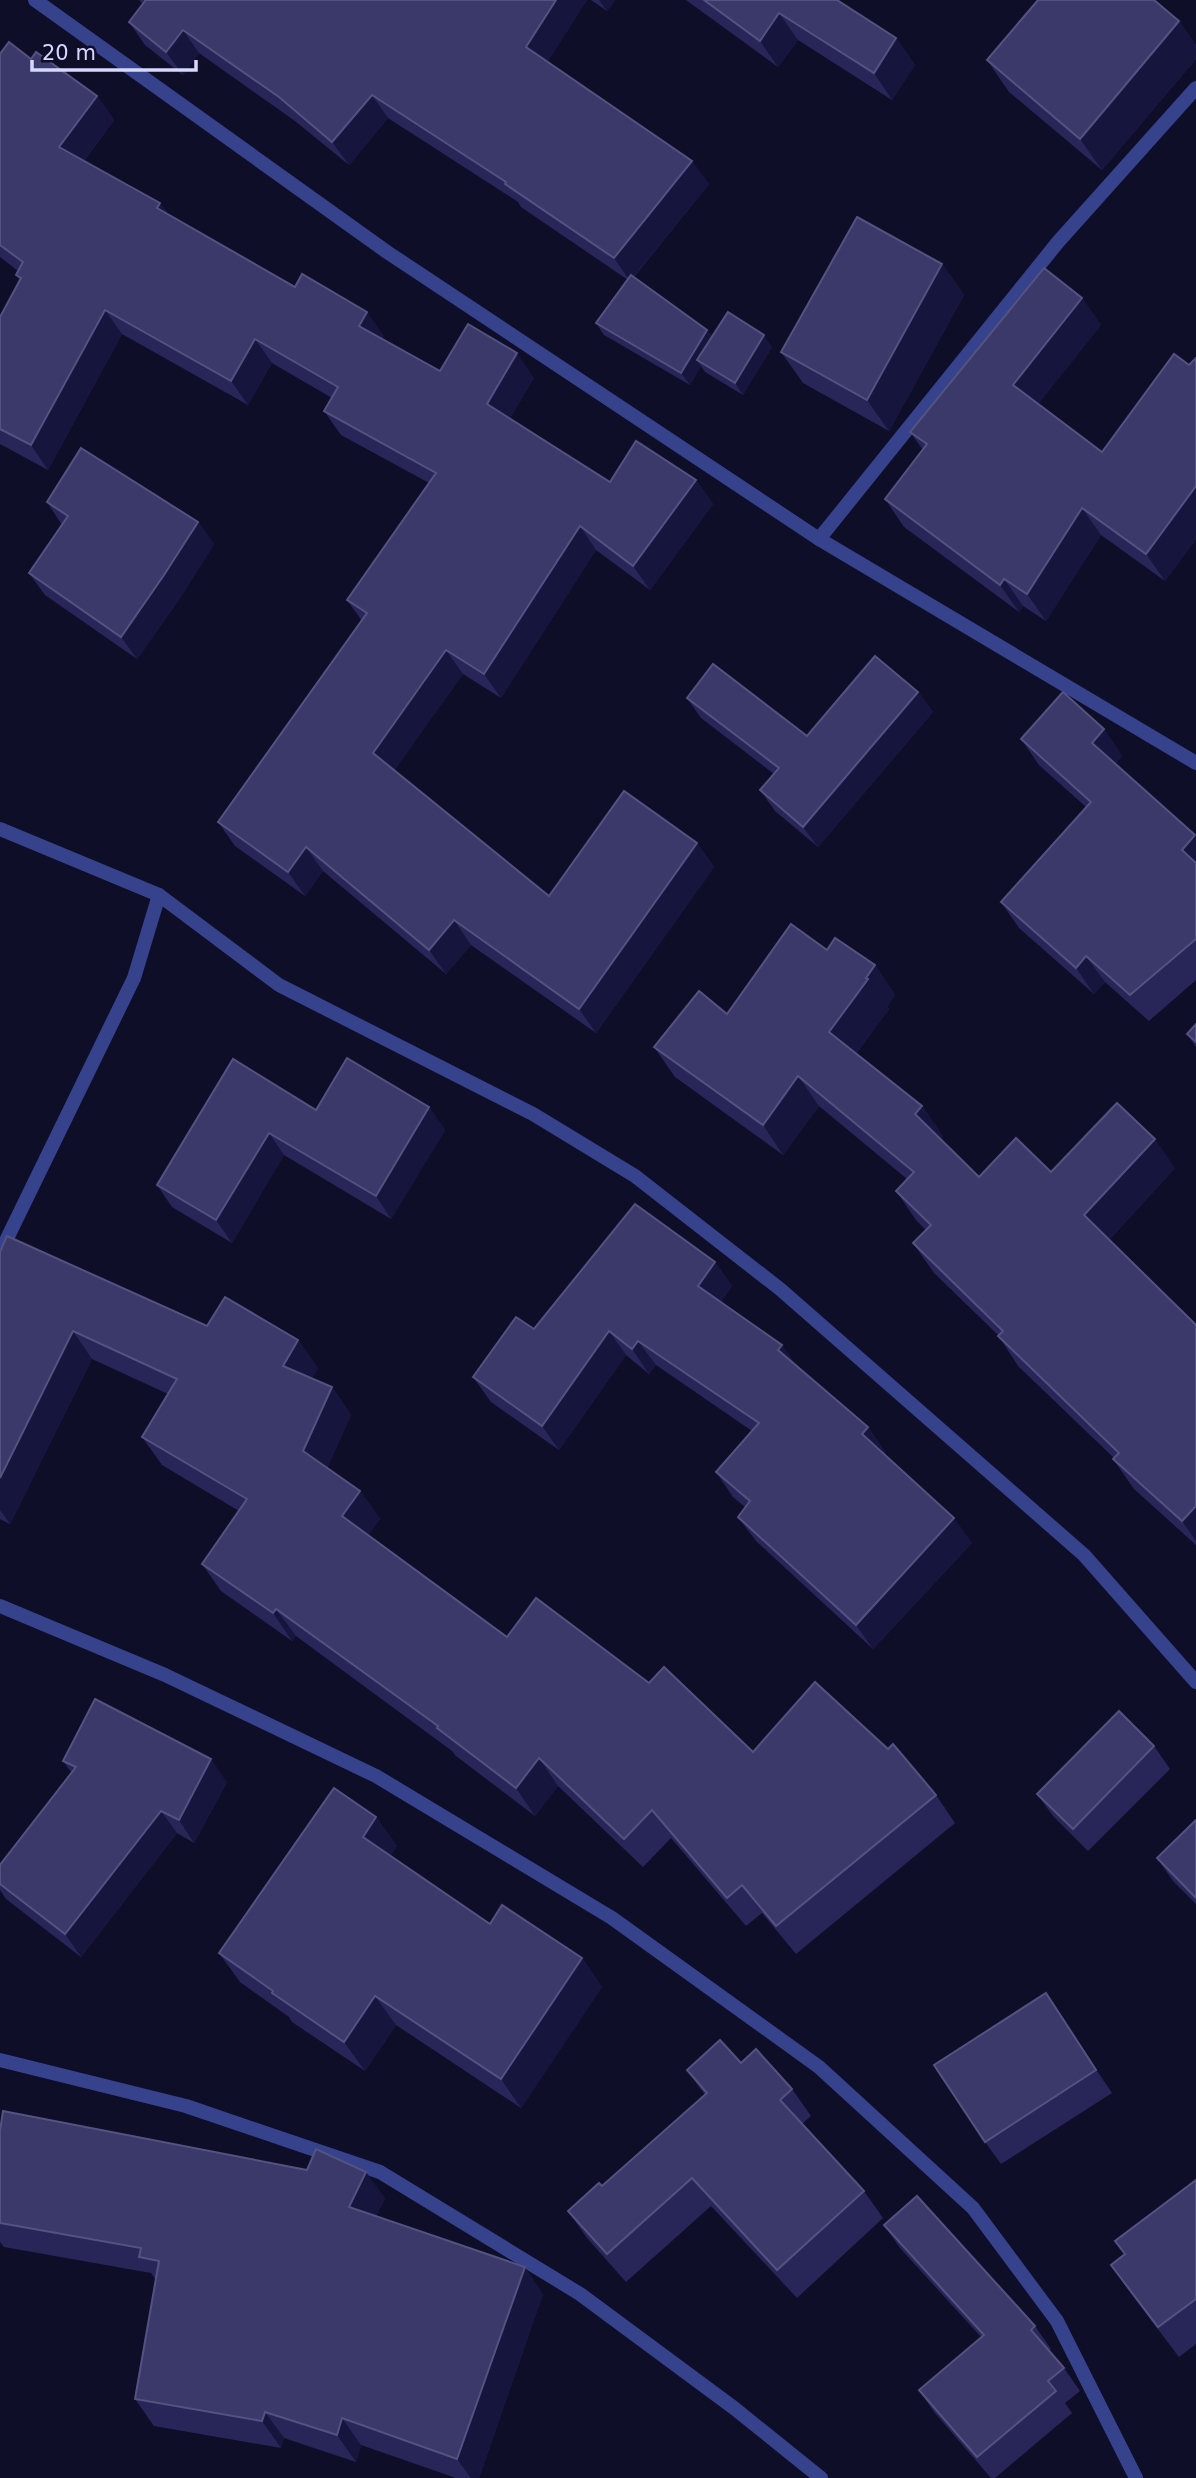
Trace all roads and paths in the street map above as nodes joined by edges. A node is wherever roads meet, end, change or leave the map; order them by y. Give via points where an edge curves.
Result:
1 (35, 0) edge
2 (1196, 88) edge
3 (819, 539) junction
4 (1196, 763) edge
5 (0, 829) edge
6 (159, 895) junction
7 (0, 1253) edge
8 (0, 1606) edge
9 (1196, 1682) edge
10 (0, 2060) edge
11 (821, 2478) edge
12 (1136, 2478) edge

1 - 3 street via 387,252
2 - 3 street via 1058,242
3 - 4 street
5 - 6 street
6 - 7 street via 134,978
6 - 9 street via 279,985 533,1115 635,1176 780,1290 1084,1555
8 - 12 street via 165,1675 376,1776 612,1918 819,2067 973,2208 1057,2322
10 - 11 street via 186,2106 380,2172 580,2294

